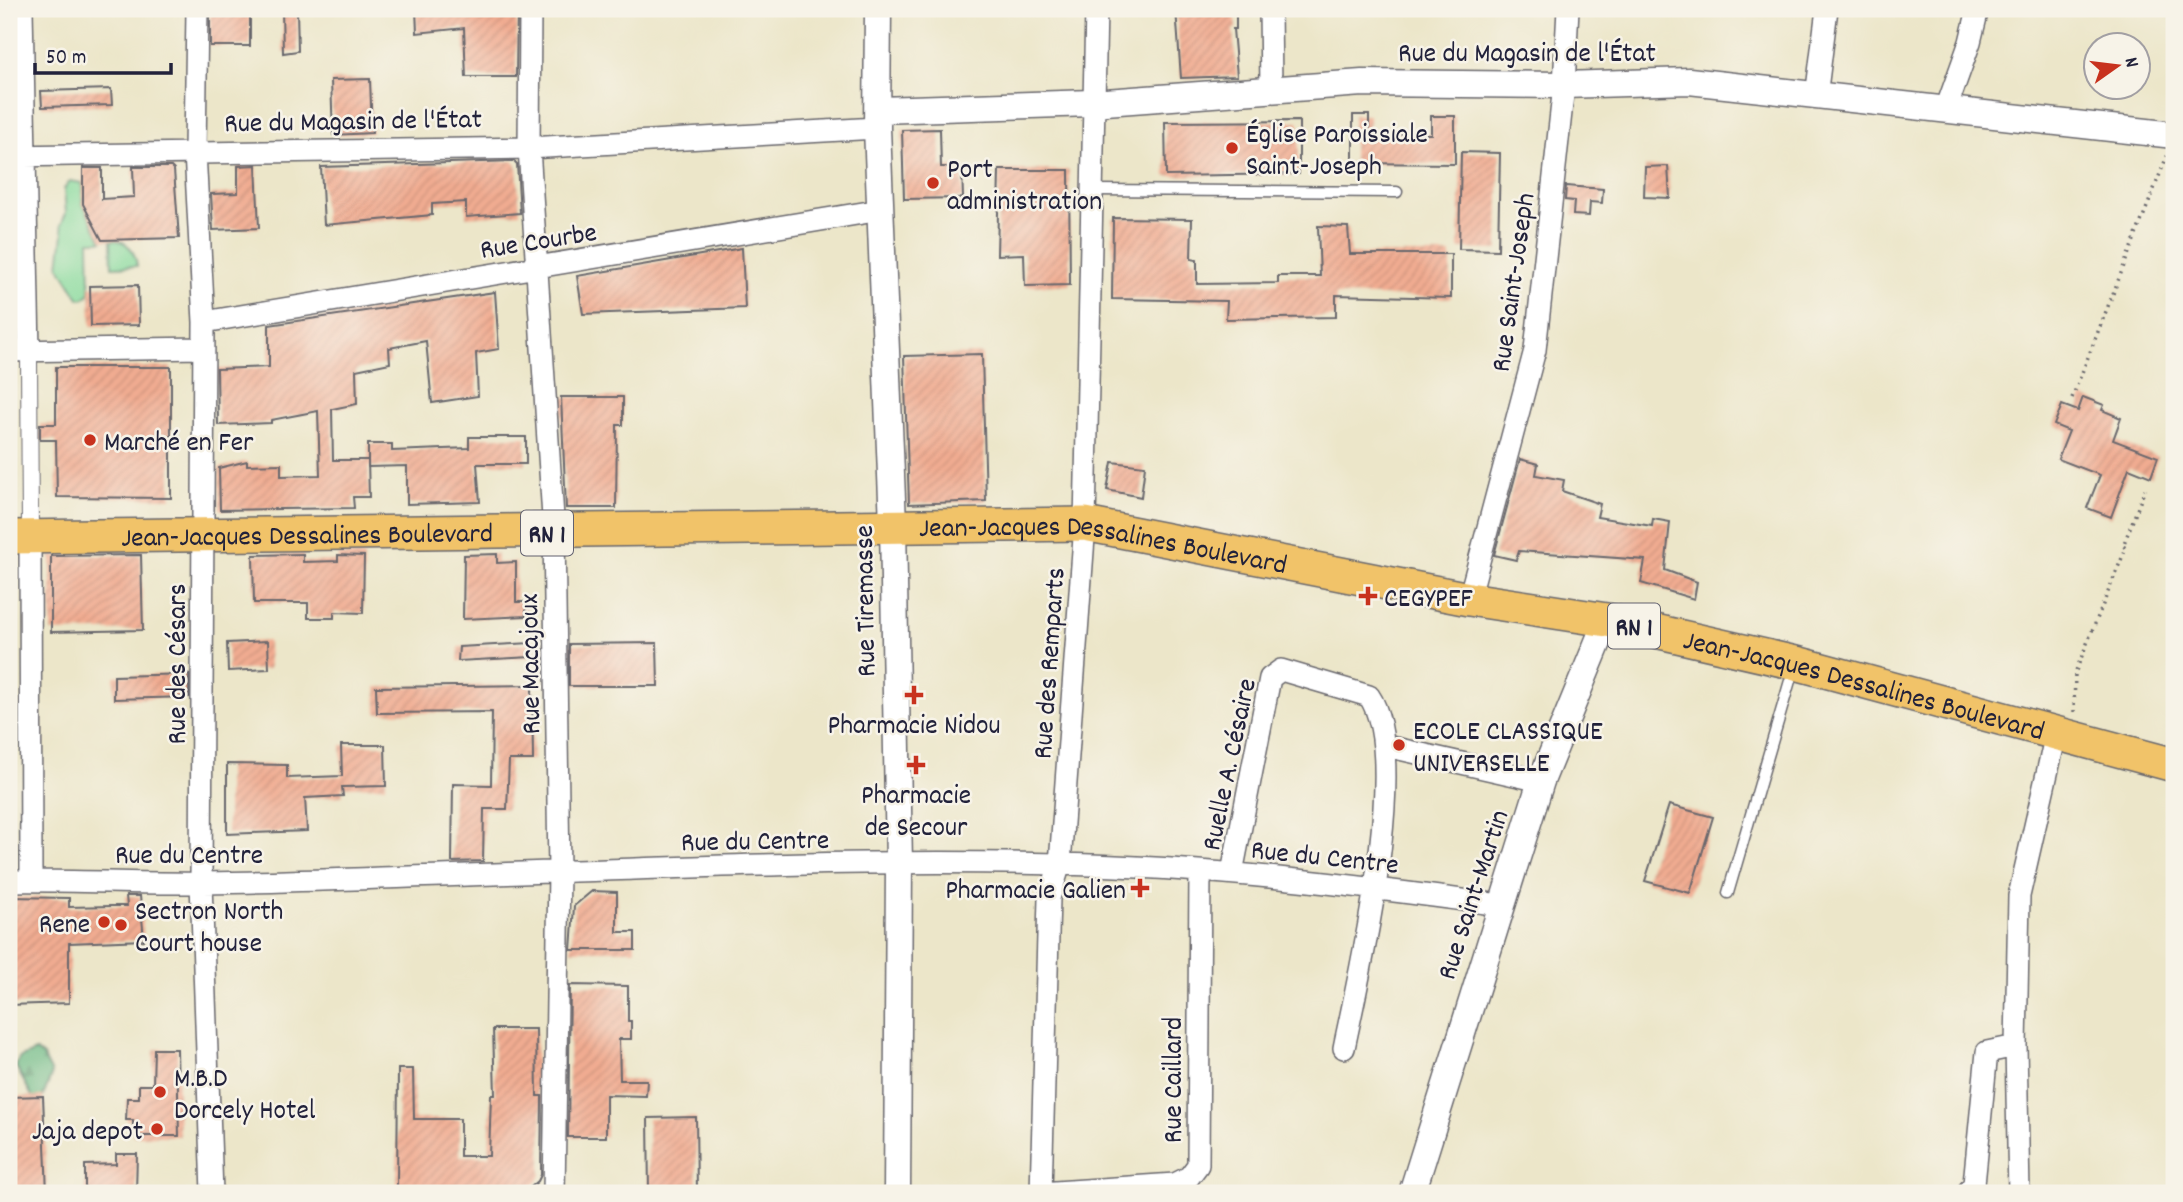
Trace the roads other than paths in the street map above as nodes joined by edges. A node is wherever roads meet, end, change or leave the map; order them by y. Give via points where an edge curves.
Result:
1 (22, 9) edge
2 (197, 9) edge
3 (530, 9) edge
4 (878, 9) edge
5 (1096, 9) edge
6 (1270, 9) edge
7 (1568, 9) edge
8 (1827, 9) edge
9 (1978, 9) edge
10 (1564, 85) junction
11 (1271, 89) junction
12 (1816, 97) junction
13 (1092, 103) junction
14 (1946, 108) junction
15 (878, 119) junction
16 (2172, 142) edge
17 (529, 148) junction
18 (195, 152) junction
19 (17, 156) edge
20 (1091, 190) junction
21 (1397, 192) dead end
22 (881, 210) junction
23 (537, 267) junction
24 (204, 322) junction
25 (203, 348) junction
26 (19, 351) edge
27 (893, 524) junction
28 (1085, 524) junction
29 (554, 533) junction
30 (204, 535) junction
31 (20, 537) edge
32 (1469, 599) junction
33 (1607, 620) junction
34 (1796, 663) junction
35 (2064, 736) junction
36 (1386, 746) junction
37 (2174, 765) edge
38 (1541, 781) junction
39 (900, 864) junction
40 (1060, 864) junction
41 (559, 871) junction
42 (1200, 872) junction
43 (1232, 873) junction
44 (31, 880) junction
45 (9, 881) edge
46 (201, 883) junction
47 (1377, 888) junction
48 (1728, 893) dead end
49 (1500, 905) junction
50 (2016, 1046) junction
51 (1344, 1048) dead end
52 (212, 1193) edge
53 (554, 1193) edge
54 (897, 1193) edge
55 (1041, 1193) edge
56 (1412, 1193) edge
57 (1967, 1193) edge
58 (2019, 1193) edge

1 - 19 street
2 - 18 street, Rue des Césars
3 - 17 street, Rue Macajoux
4 - 15 street, Rue Tiremasse
5 - 13 street, Rue des Remparts
6 - 11 street
7 - 10 street, Rue Saint-Joseph
8 - 12 street
9 - 14 street
10 - 11 street, Rue du Magasin de l'État via 1362,83
10 - 12 street, Rue du Magasin de l'État via 1689,81
10 - 32 street, Rue Saint-Joseph via 1535,350
11 - 13 street, Rue du Magasin de l'État
12 - 14 street, Rue du Magasin de l'État
13 - 15 street, Rue du Magasin de l'État
13 - 20 street, Rue des Remparts
14 - 16 street, Rue du Magasin de l'État
15 - 17 street, Rue du Magasin de l'État via 697,138
15 - 22 street, Rue Tiremasse
17 - 18 street, Rue du Magasin de l'État
17 - 23 street, Rue Macajoux
18 - 19 street, Rue du Magasin de l'État
18 - 24 street, Rue des Césars
19 - 26 street
20 - 21 lane
20 - 28 street, Rue des Remparts
22 - 23 street, Rue Courbe
22 - 27 street, Rue Tiremasse
23 - 24 street, Rue Courbe
23 - 29 street, Rue Macajoux
24 - 25 street, Rue des Césars
25 - 26 street
25 - 30 street, Rue des Césars
26 - 31 street
27 - 28 main road, Jean-Jacques Dessalines Boulevard / RN 1
27 - 29 main road, Jean-Jacques Dessalines Boulevard / RN 1
27 - 39 street, Rue Tiremasse
28 - 32 main road, Jean-Jacques Dessalines Boulevard / RN 1
28 - 40 street, Rue des Remparts
29 - 30 main road, Jean-Jacques Dessalines Boulevard / RN 1
29 - 41 street, Rue Macajoux
30 - 31 main road, Jean-Jacques Dessalines Boulevard / RN 1
30 - 46 street, Rue des Césars
31 - 44 street
32 - 33 main road, Jean-Jacques Dessalines Boulevard / RN 1
33 - 34 main road, Jean-Jacques Dessalines Boulevard / RN 1
33 - 38 street, Rue Saint-Martin
34 - 35 main road, Jean-Jacques Dessalines Boulevard / RN 1
34 - 48 lane
35 - 37 main road, Jean-Jacques Dessalines Boulevard / RN 1
35 - 50 street via 2019,896
36 - 38 street
36 - 43 street, Ruelle A. Césaire via 1369,696 1281,670 1270,678
36 - 47 street
38 - 49 street, Rue Saint-Martin
39 - 40 street, Rue du Centre
39 - 41 street, Rue du Centre
39 - 54 street, Rue Tiremasse
40 - 42 street, Rue du Centre
40 - 55 street, Rue des Remparts via 1049,898
41 - 46 street, Rue du Centre
41 - 53 street, Rue Macajoux
42 - 43 street, Rue du Centre
42 - 55 street, Rue Caillard via 1198,1165 1189,1177 1175,1184
43 - 47 street, Rue du Centre
44 - 45 street, Rue du Centre
44 - 46 street, Rue du Centre
46 - 52 street, Rue des Césars
47 - 49 street, Rue du Centre
47 - 51 street
49 - 56 street, Rue Saint-Martin
50 - 57 street via 1987,1052 1974,1184
50 - 58 street

